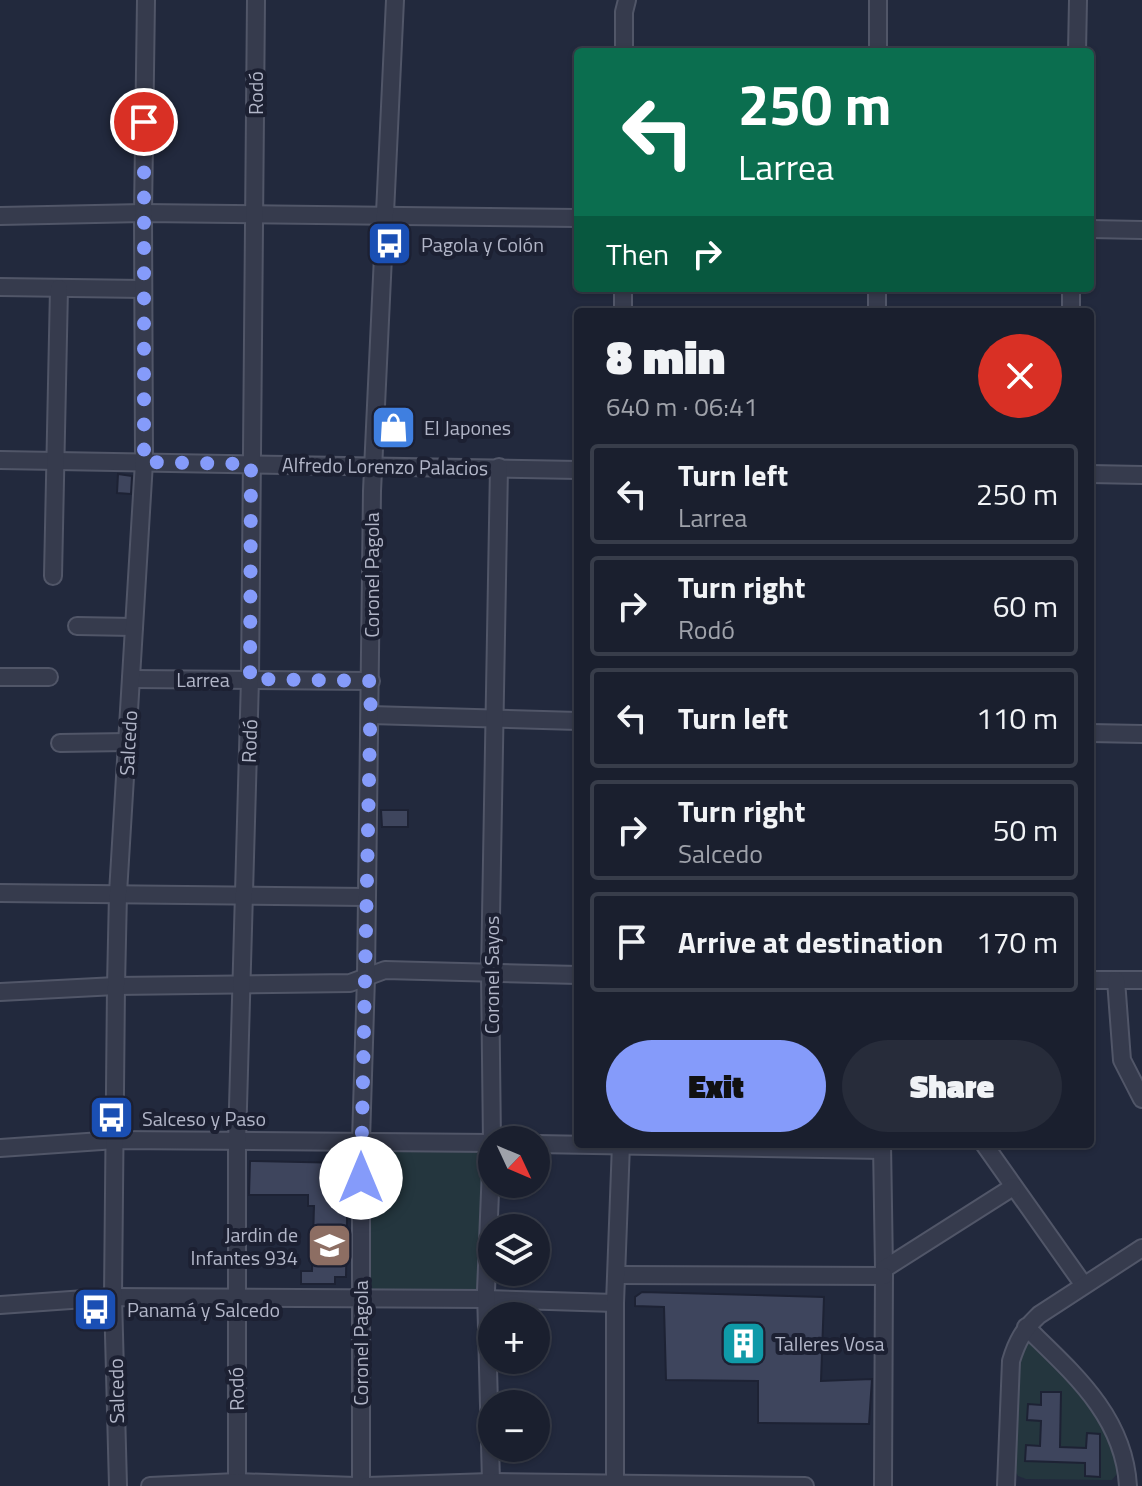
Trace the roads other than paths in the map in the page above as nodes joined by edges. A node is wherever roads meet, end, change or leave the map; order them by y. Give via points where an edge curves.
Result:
1 (146, 0) edge
2 (256, 0) edge
3 (395, 0) edge
4 (627, 0) edge
5 (878, 0) edge
6 (1078, 0) edge
7 (624, 48) edge
8 (878, 48) edge
9 (1077, 48) edge
10 (143, 213) junction
11 (255, 214) junction
12 (384, 214) junction
13 (0, 216) edge
14 (574, 218) edge
15 (1094, 229) edge
16 (1142, 230) edge
17 (0, 287) edge
18 (59, 288) junction
19 (143, 289) junction
20 (0, 460) edge
21 (54, 461) junction
22 (144, 462) junction
23 (251, 464) junction
24 (372, 465) junction
25 (499, 467) junction
26 (574, 470) edge
27 (1094, 474) edge
28 (1142, 475) edge
29 (53, 576) dead end
30 (77, 626) dead end
31 (134, 627) junction
32 (0, 677) edge
33 (49, 677) dead end
34 (131, 679) junction
35 (250, 679) junction
36 (371, 681) junction
37 (370, 715) junction
38 (493, 718) junction
39 (574, 721) edge
40 (1094, 733) edge
41 (1142, 734) edge
42 (128, 742) junction
43 (60, 743) dead end
44 (0, 893) edge
45 (118, 893) junction
46 (245, 897) junction
47 (366, 897) junction
48 (490, 973) junction
49 (574, 975) edge
50 (366, 977) junction
51 (1094, 980) edge
52 (1116, 980) junction
53 (1142, 980) edge
54 (242, 984) junction
55 (116, 986) junction
56 (0, 992) edge
57 (1142, 1099) edge
58 (492, 1126) edge
59 (116, 1140) junction
60 (361, 1141) junction
61 (237, 1142) junction
62 (478, 1143) edge
63 (550, 1144) edge
64 (574, 1144) edge
65 (0, 1148) edge
66 (621, 1148) edge
67 (882, 1148) edge
68 (987, 1148) edge
69 (1013, 1187) junction
70 (490, 1198) edge
71 (1139, 1253) edge
72 (884, 1273) junction
73 (617, 1275) junction
74 (1083, 1284) junction
75 (113, 1297) junction
76 (235, 1299) junction
77 (360, 1299) junction
78 (486, 1299) junction
79 (615, 1303) junction
80 (0, 1305) edge
81 (1026, 1327) junction
82 (237, 1482) junction
83 (491, 1482) junction
84 (615, 1485) edge
85 (118, 1486) edge
86 (150, 1486) edge
87 (361, 1486) edge
88 (805, 1486) edge
89 (883, 1486) edge
90 (1006, 1486) edge
91 (1128, 1486) edge

1 - 10 street, Salcedo
2 - 11 street, Rodó
3 - 12 street, Coronel Pagola
4 - 7 street
5 - 8 street
6 - 9 street
10 - 11 street
10 - 13 street
10 - 19 street, Salcedo
11 - 12 street
11 - 23 street, Rodó
12 - 14 street
12 - 24 street, Coronel Pagola
15 - 16 street
17 - 18 street
18 - 19 street
18 - 21 street
19 - 22 street, Salcedo
20 - 21 street, Alfredo Lorenzo Palacios
21 - 22 street, Alfredo Lorenzo Palacios
21 - 29 street
22 - 23 street, Alfredo Lorenzo Palacios
22 - 31 street, Salcedo
23 - 24 street, Alfredo Lorenzo Palacios
23 - 35 street, Rodó
24 - 25 street, Alfredo Lorenzo Palacios
24 - 36 street, Coronel Pagola
25 - 26 street, Alfredo Lorenzo Palacios
25 - 38 street, Coronel Sayos
27 - 28 street
30 - 31 street
31 - 34 street, Salcedo
32 - 33 street
34 - 35 street, Larrea
34 - 42 street, Salcedo
35 - 36 street, Larrea
35 - 46 street, Rodó
36 - 37 street, Coronel Pagola
37 - 38 street
37 - 47 street, Coronel Pagola
38 - 39 street
38 - 48 street, Coronel Sayos
40 - 41 street
42 - 43 street
42 - 45 street, Salcedo
44 - 45 street
45 - 46 street
45 - 55 street, Salcedo
46 - 47 street
46 - 54 street, Rodó
47 - 50 street, Coronel Pagola
48 - 49 street
48 - 50 street via 385,970
48 - 58 street, Coronel Sayos
50 - 54 street via 350,983
50 - 60 street, Coronel Pagola
51 - 52 street
52 - 53 street
52 - 57 street via 1122,1060
54 - 55 street
54 - 61 street, Rodó
55 - 56 street
55 - 59 street, Salcedo
59 - 61 street
59 - 65 street
59 - 75 street, Salcedo
60 - 61 street
60 - 62 street
60 - 77 street, Coronel Pagola
61 - 76 street, Rodó
63 - 64 street
66 - 73 street
67 - 72 street
68 - 69 street
69 - 72 street
69 - 74 street
70 - 78 street, Coronel Sayos
71 - 74 street
72 - 73 street
72 - 89 street
73 - 79 street
74 - 81 street
75 - 76 street
75 - 80 street
75 - 85 street, Salcedo
76 - 77 street
76 - 82 street, Rodó
77 - 78 street
77 - 87 street, Coronel Pagola
78 - 79 street
78 - 83 street, Coronel Sayos
79 - 84 street
81 - 90 street via 1011,1361
81 - 91 street via 1104,1411 1123,1455
82 - 86 street
82 - 87 street
83 - 84 street
83 - 87 street
84 - 88 street

